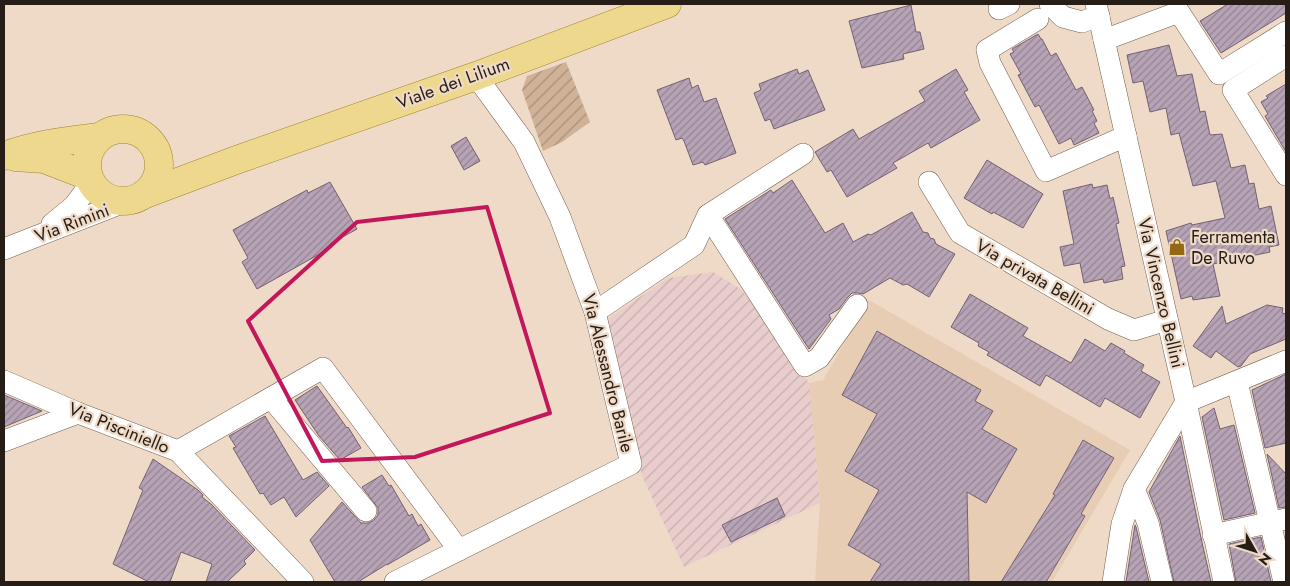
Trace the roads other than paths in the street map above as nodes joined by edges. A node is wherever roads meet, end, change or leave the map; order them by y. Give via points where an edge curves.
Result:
1 (667, 4) edge
2 (1098, 10) edge
3 (1044, 11) edge
4 (1286, 32) edge
5 (1104, 40) junction
6 (1286, 56) edge
7 (476, 76) junction
8 (1126, 136) junction
9 (99, 137) junction
10 (156, 151) junction
11 (803, 154) dead end
12 (4, 156) edge
13 (238, 159) junction
14 (1286, 175) edge
15 (90, 180) junction
16 (929, 182) dead end
17 (135, 198) junction
18 (708, 215) junction
19 (10, 247) edge
20 (857, 305) dead end
21 (595, 312) junction
22 (1167, 320) junction
23 (1286, 361) edge
24 (4, 380) edge
25 (1237, 382) junction
26 (271, 398) junction
27 (1186, 402) junction
28 (78, 413) junction
29 (4, 441) edge
30 (178, 452) junction
31 (1134, 489) junction
32 (366, 511) dead end
33 (1278, 521) edge
34 (1213, 535) junction
35 (459, 550) junction
36 (303, 582) edge
37 (395, 582) edge
38 (1112, 582) edge
39 (1162, 582) edge
40 (1224, 582) edge
41 (1284, 582) edge

1 - 7 main road, Viale dei Lilium
2 - 3 street via 1082,22
2 - 5 street, Via Vincenzo Bellini
3 - 8 street via 987,50 990,63 1046,171
4 - 5 street via 1219,74 1179,12
5 - 8 street, Via Vincenzo Bellini
6 - 14 street via 1233,90
7 - 13 main road, Viale dei Lilium
7 - 21 street, Via Alessandro Barile via 524,142 560,218
8 - 22 street, Via Vincenzo Bellini
9 - 10 main road, Viale dei Lilium via 115,130 132,130 146,138
9 - 12 main road, Viale dei Lilium via 54,142
9 - 15 main road via 88,155 86,165
10 - 13 main road, Viale dei Lilium via 192,164
10 - 17 main road via 158,176 152,187
11 - 18 street
12 - 15 main road, Viale dei Lilium via 44,158
13 - 17 main road, Viale dei Lilium
15 - 17 main road, Viale dei Lilium via 106,198 114,201
15 - 19 street, Via Rimini via 82,197 65,215
16 - 22 street, Via privata Bellini via 960,233 1108,319 1134,330
17 - 19 street, Via Rimini
18 - 20 street via 804,366 819,358
18 - 21 street via 694,245
21 - 35 street, Via Alessandro Barile via 631,464
22 - 27 street, Via Vincenzo Bellini
23 - 25 street
24 - 28 street, Via Pisciniello
25 - 27 street
25 - 33 street
26 - 30 street
26 - 32 street
26 - 35 street via 323,368
27 - 31 street
27 - 34 street, Via Vincenzo Bellini
28 - 29 street
28 - 30 street, Via Pisciniello
30 - 36 street, Via Pisciniello
31 - 38 street via 1122,524
31 - 39 street via 1148,523
33 - 34 street
33 - 41 street
34 - 40 street, Via Vincenzo Bellini
35 - 37 street, Via Alessandro Barile

